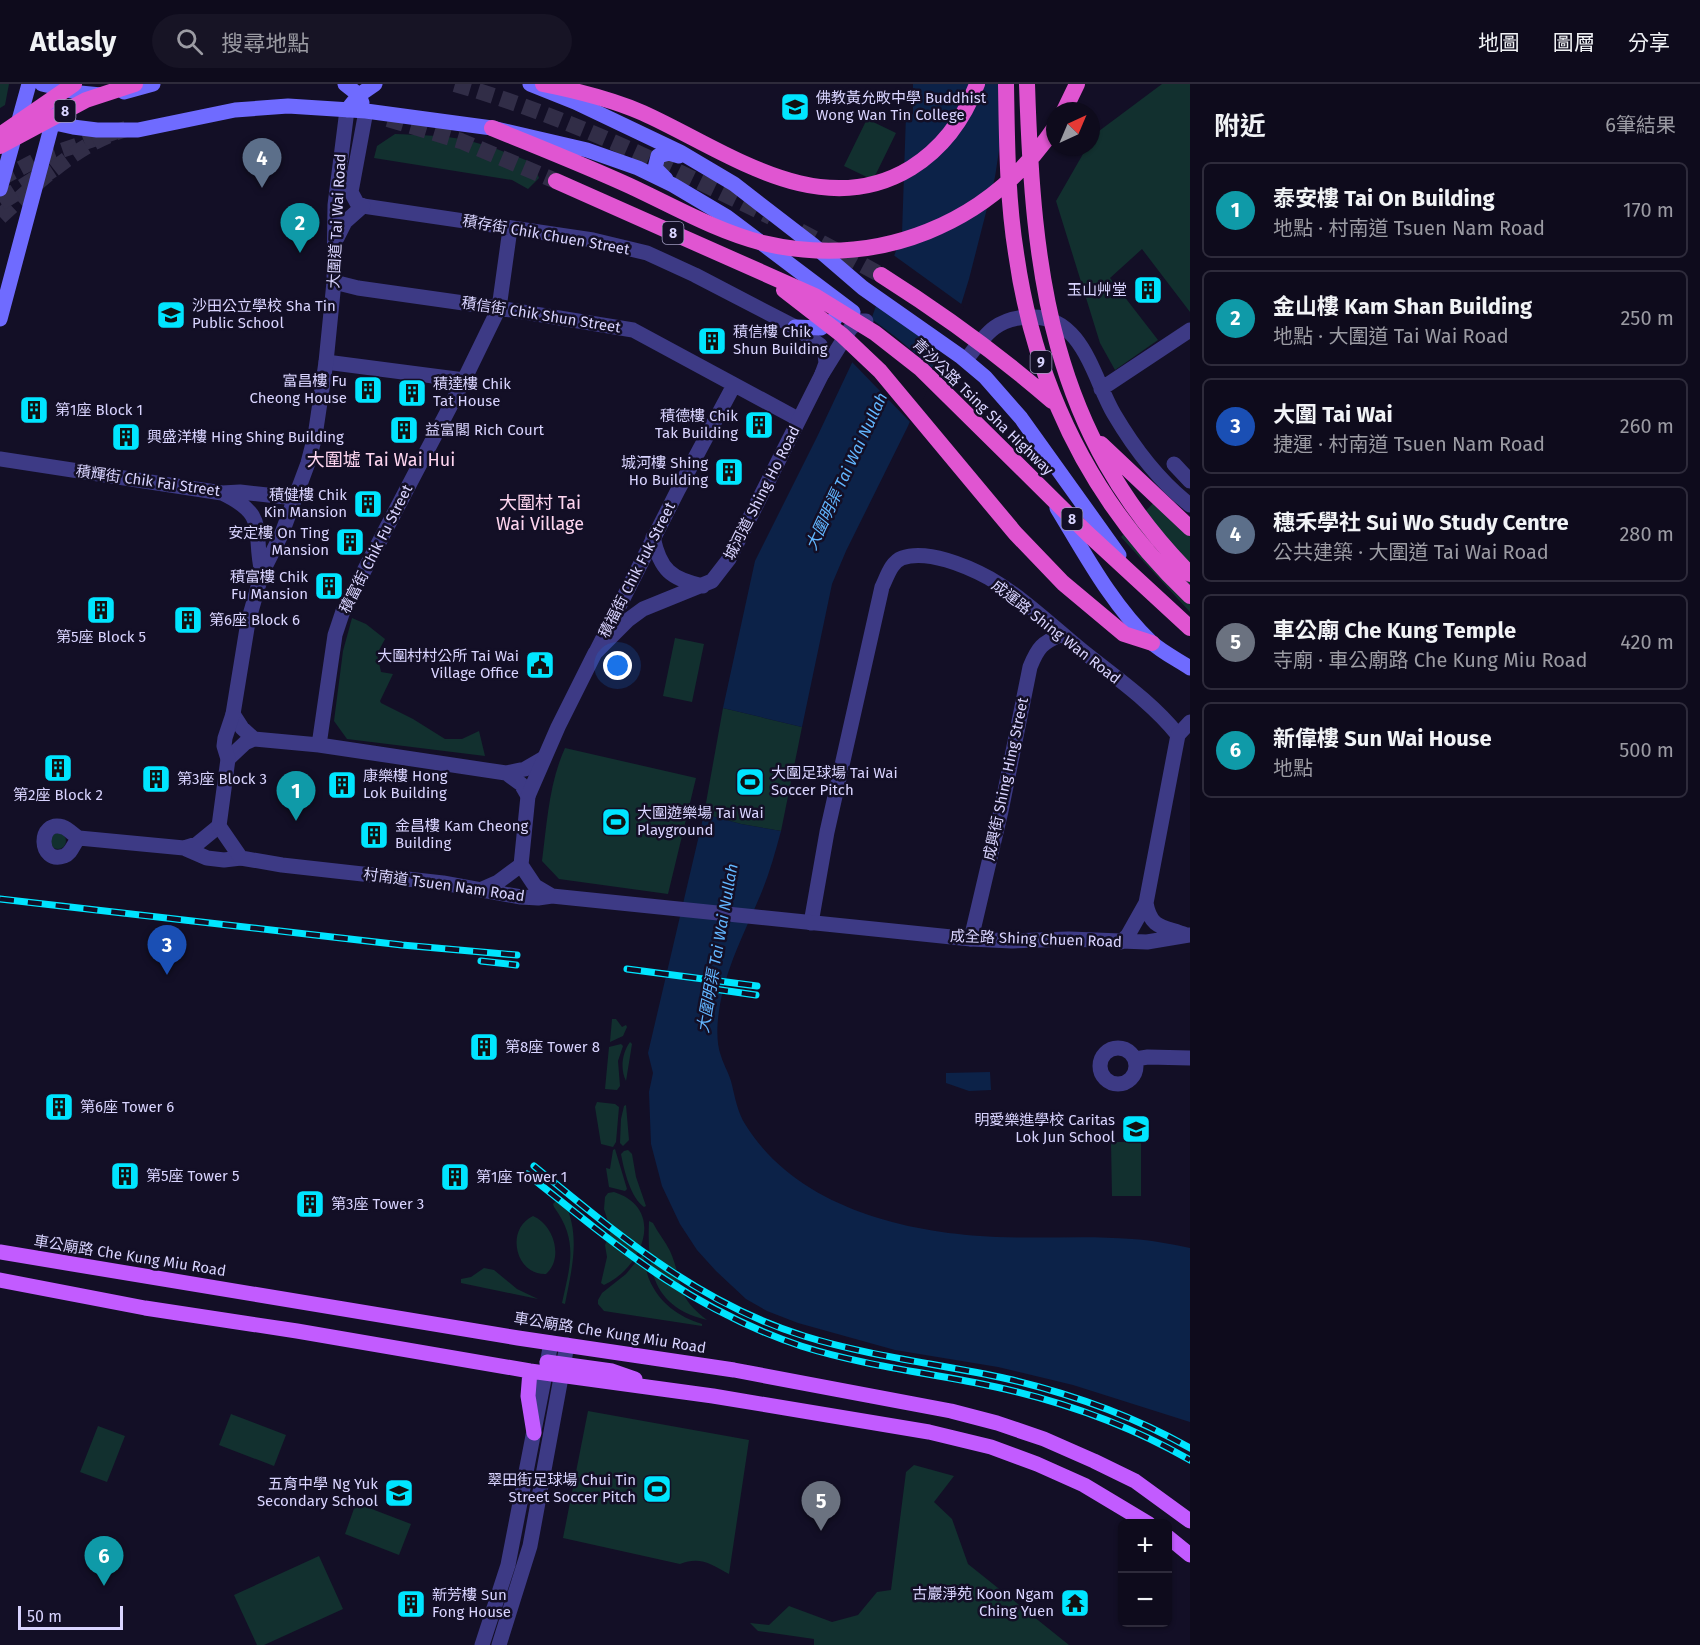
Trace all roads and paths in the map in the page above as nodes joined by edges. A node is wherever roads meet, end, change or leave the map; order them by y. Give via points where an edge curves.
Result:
1 (29, 84) edge
2 (42, 84) edge
3 (135, 84) edge
4 (153, 84) edge
5 (345, 84) edge
6 (375, 84) edge
7 (530, 84) edge
8 (543, 84) edge
9 (976, 84) edge
10 (1006, 84) edge
11 (1027, 84) edge
12 (1077, 84) edge
13 (66, 86) edge
14 (358, 95) junction
15 (1068, 102) edge
16 (347, 110) junction
17 (366, 111) junction
18 (20, 115) junction
19 (53, 122) junction
20 (492, 128) junction
21 (0, 135) edge
22 (1046, 138) edge
23 (0, 146) edge
24 (556, 181) tunnel mouth
25 (674, 185) junction
26 (0, 189) edge
27 (754, 198) junction
28 (363, 206) junction
29 (510, 229) junction
30 (336, 242) junction
31 (761, 273) junction
32 (881, 275) tunnel mouth
33 (334, 282) junction
34 (835, 298) junction
35 (499, 308) junction
36 (0, 319) edge
37 (866, 321) junction
38 (795, 327) junction
39 (1190, 330) edge
40 (963, 358) junction
41 (326, 362) junction
42 (822, 374) junction
43 (464, 380) junction
44 (735, 385) junction
45 (1101, 389) junction
46 (798, 419) junction
47 (0, 459) edge
48 (1174, 464) dead end
49 (1190, 481) edge
50 (222, 493) junction
51 (296, 498) junction
52 (1190, 506) edge
53 (1190, 528) edge
54 (653, 537) junction
55 (262, 573) junction
56 (1190, 574) edge
57 (703, 586) junction
58 (1190, 596) edge
59 (1190, 627) edge
60 (1062, 634) junction
61 (1152, 643) junction
62 (596, 652) junction
63 (1190, 668) edge
64 (233, 714) junction
65 (1190, 722) edge
66 (1178, 735) junction
67 (254, 739) junction
68 (319, 745) junction
69 (544, 758) junction
70 (228, 759) junction
71 (506, 773) junction
72 (528, 796) junction
73 (219, 826) junction
74 (79, 838) dead end
75 (184, 848) junction
76 (240, 858) junction
77 (521, 865) junction
78 (482, 889) junction
79 (552, 896) junction
80 (1146, 903) junction
81 (811, 924) junction
82 (1190, 935) edge
83 (971, 939) junction
84 (1121, 942) junction
85 (1190, 1058) edge
86 (1135, 1059) dead end
87 (2, 1252) edge
88 (0, 1280) edge
89 (551, 1343) junction
90 (567, 1345) junction
91 (541, 1368) junction
92 (563, 1370) junction
93 (534, 1433) joint
94 (1141, 1519) edge
95 (1190, 1521) edge
96 (1172, 1541) edge
97 (1190, 1554) edge
98 (482, 1645) edge
99 (499, 1645) edge

1 - 18 main road
2 - 13 main road
3 - 23 highway, 8 via 86,100
4 - 13 main road via 107,95 80,93
5 - 14 main road
6 - 14 main road
7 - 27 main road via 680,152
8 - 9 highway via 625,106 780,179 814,187 880,182 907,170 937,148 961,118
10 - 58 highway, 9 via 1016,253 1031,328 1048,385 1075,446 1103,495 1148,553
11 - 56 highway, 9 via 1031,183 1039,253 1068,383 1120,490
12 - 15 highway
13 - 19 main road
13 - 21 highway
14 - 16 main road
14 - 17 main road
16 - 17 main road
16 - 19 main road via 288,106 236,110 138,130 97,130
16 - 30 street, 大圍道 Tai Wai Road via 335,205
17 - 20 main road
17 - 28 street, 大圍道 Tai Wai Road via 351,192
18 - 19 main road
18 - 26 main road
19 - 36 main road
20 - 22 highway via 729,232 764,243 820,250 875,247 930,231 997,192
20 - 25 main road via 586,150
24 - 31 highway, 青沙公路 Tsing Sha Highway / 8
25 - 27 main road via 655,168 663,153 680,157
25 - 34 main road via 727,217
27 - 40 main road via 875,296
28 - 29 street, 積存街 Chik Chuen Street
28 - 30 street via 345,222
29 - 35 street, 積富街 Chik Fu Street
29 - 38 street, 積存街 Chik Chuen Street via 593,240 647,253
30 - 33 street, 大圍道 Tai Wai Road
31 - 59 highway, 青沙公路 Tsing Sha Highway / 8 via 835,307 913,362 1087,533
31 - 61 highway via 871,361 1036,556 1063,582 1124,634
32 - 53 highway via 1007,363
33 - 35 street, 積信街 Chik Shun Street
33 - 41 street, 大圍道 Tai Wai Road
34 - 37 main road
34 - 38 main road via 839,313 831,323 821,328
35 - 43 street, 積富街 Chik Fu Street
35 - 44 street, 積信街 Chik Shun Street via 633,330
37 - 42 street, 城河道 Shing Ho Road via 850,328
37 - 61 main road via 969,405 1036,478 1113,595
38 - 42 street, 積存街 Chik Chuen Street via 820,345 826,363
39 - 45 street
40 - 45 street via 1002,321 1044,316 1059,323 1078,342
40 - 59 main road via 1021,418 1116,553
41 - 43 street
41 - 51 street, 大圍道 Tai Wai Road via 315,436
42 - 46 street, 城河道 Shing Ho Road
43 - 68 street, 積富街 Chik Fu Street via 344,610 335,635
44 - 46 street, 積信街 Chik Shun Street
44 - 54 street, 積福街 Chik Fuk Street
45 - 52 street via 1132,442
46 - 57 street, 城河道 Shing Ho Road via 729,559 712,581
47 - 50 street, 積輝街 Chik Fai Street
48 - 49 street
50 - 51 street, 積輝街 Chik Fai Street
50 - 55 street, 大圍道 Tai Wai Road via 250,509 255,519
51 - 55 street, 大圍道 Tai Wai Road
54 - 57 street via 657,556 668,572 684,582
54 - 62 street, 積福街 Chik Fuk Street
55 - 64 street, 大圍道 Tai Wai Road via 248,622
57 - 62 street, 城河道 Shing Ho Road via 643,609
60 - 66 street, 成運路 Shing Wan Road
60 - 81 street, 成運路 Shing Wan Road via 988,578 944,559 915,555 899,559 882,587 827,832
60 - 83 street, 成興街 Shing Hing Street via 1044,643 1030,667
61 - 63 main road
62 - 69 street, 積福街 Chik Fuk Street
64 - 67 street
64 - 70 street, 大圍道 Tai Wai Road via 224,746
65 - 66 street
66 - 80 street
67 - 68 street
67 - 70 street
68 - 71 street
69 - 71 street via 525,769
69 - 72 street, 積福街 Chik Fuk Street
70 - 73 street, 大圍道 Tai Wai Road
71 - 72 street via 521,784
72 - 77 street, 積福街 Chik Fuk Street
73 - 75 street via 197,844
73 - 76 street
74 - 75 street, 村南道 Tsuen Nam Road
75 - 76 street, 村南道 Tsuen Nam Road via 207,858
76 - 78 street, 村南道 Tsuen Nam Road
77 - 78 street
77 - 79 street via 535,886
78 - 79 street, 村南道 Tsuen Nam Road via 521,897
79 - 81 street, 村南道 Tsuen Nam Road
80 - 82 street via 1155,925
80 - 84 street
81 - 83 street, 成全路 Shing Chuen Road
82 - 84 street, 成全路 Shing Chuen Road
83 - 84 street, 成全路 Shing Chuen Road
85 - 86 street
87 - 89 main road, 車公廟路 Che Kung Miu Road
88 - 91 main road via 145,1308
89 - 90 main road, 車公廟路 Che Kung Miu Road
89 - 91 street
90 - 92 street
90 - 95 main road, 車公廟路 Che Kung Miu Road via 735,1370 997,1423 1044,1439 1135,1481
91 - 92 main road
91 - 93 main road via 528,1396
92 - 94 main road via 959,1438 1060,1473
92 - 99 street via 530,1546
93 - 98 street via 508,1565
96 - 97 main road

